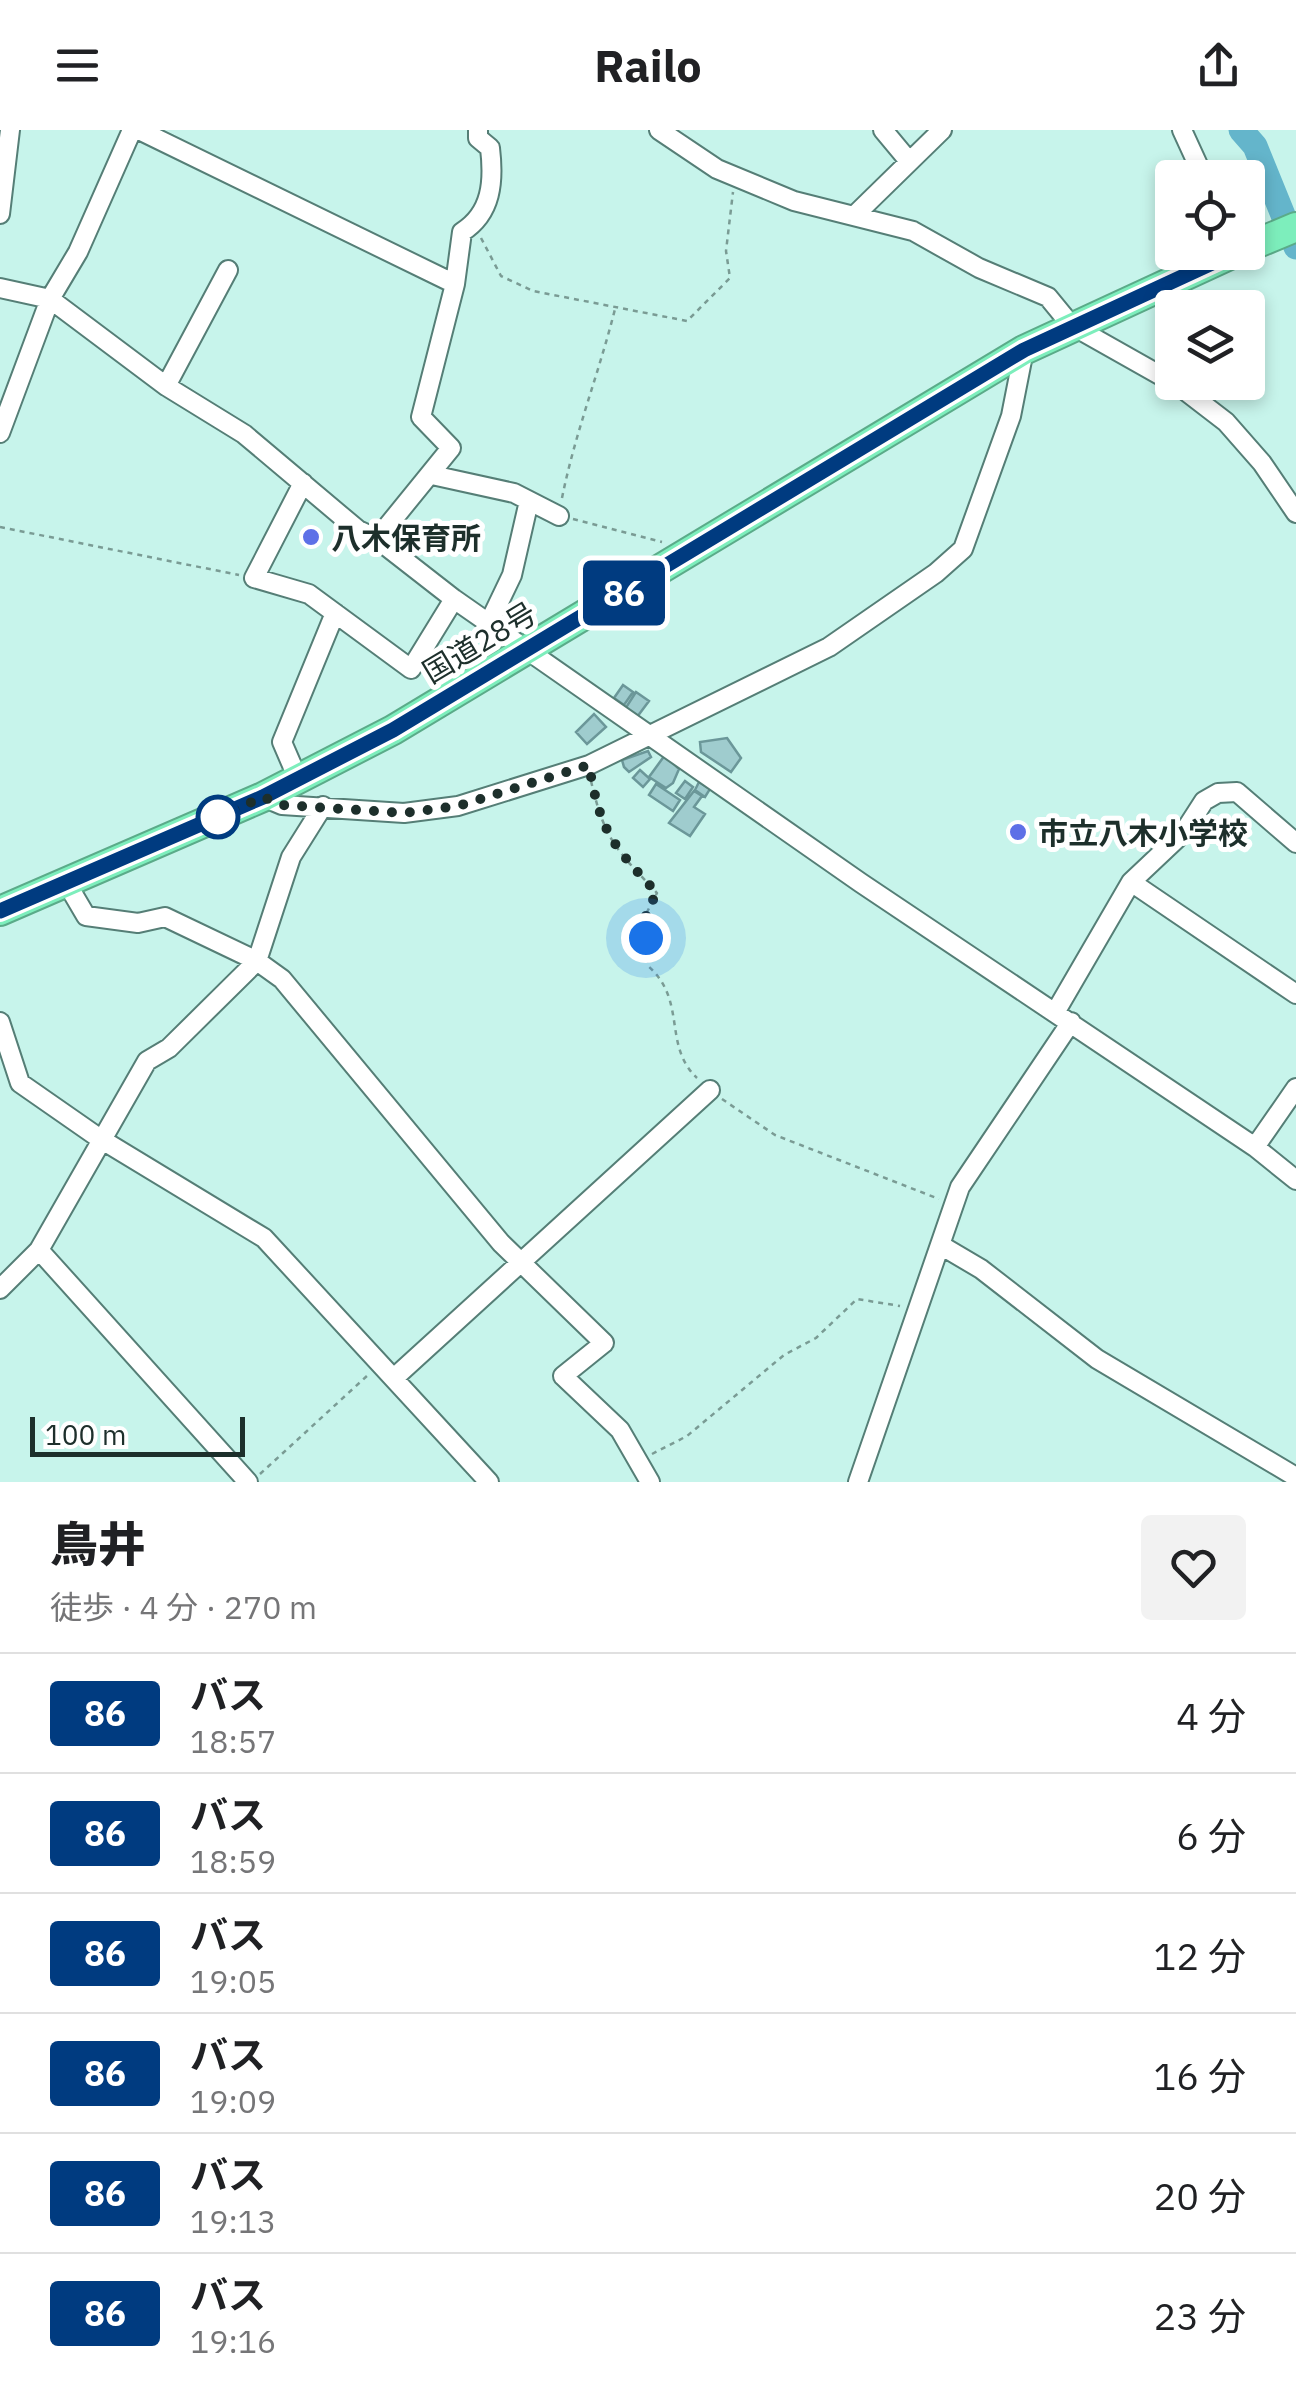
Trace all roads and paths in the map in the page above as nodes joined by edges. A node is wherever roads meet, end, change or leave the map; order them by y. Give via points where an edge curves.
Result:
1 (10, 130) edge
2 (136, 130) edge
3 (478, 130) edge
4 (658, 130) edge
5 (882, 130) edge
6 (942, 130) edge
7 (1182, 130) edge
8 (908, 160) junction
9 (1196, 160) edge
10 (735, 175) junction
11 (0, 214) edge
12 (855, 215) junction
13 (476, 223) junction
14 (1296, 227) edge
15 (1265, 240) edge
16 (228, 270) dead end
17 (1195, 270) edge
18 (455, 284) junction
19 (0, 288) edge
20 (50, 299) junction
21 (615, 307) junction
22 (1071, 325) junction
23 (1024, 350) junction
24 (1155, 372) edge
25 (166, 386) junction
26 (1197, 400) edge
27 (0, 433) edge
28 (432, 475) junction
29 (303, 483) junction
30 (529, 501) junction
31 (1296, 513) edge
32 (559, 516) junction
33 (0, 527) edge
34 (378, 539) junction
35 (693, 550) junction
36 (254, 578) junction
37 (454, 599) junction
38 (335, 613) junction
39 (489, 623) junction
40 (529, 650) junction
41 (648, 736) junction
42 (589, 765) junction
43 (298, 779) junction
44 (263, 797) junction
45 (323, 806) junction
46 (1296, 844) edge
47 (66, 882) junction
48 (1131, 882) junction
49 (0, 911) edge
50 (257, 961) junction
51 (1296, 994) edge
52 (1063, 1016) junction
53 (0, 1022) edge
54 (1296, 1088) edge
55 (710, 1090) junction
56 (100, 1138) junction
57 (1254, 1147) junction
58 (1296, 1180) edge
59 (960, 1187) junction
60 (942, 1246) junction
61 (39, 1250) junction
62 (520, 1264) junction
63 (0, 1290) edge
64 (921, 1309) junction
65 (381, 1363) junction
66 (394, 1378) junction
67 (641, 1460) junction
68 (1296, 1478) edge
69 (250, 1482) edge
70 (488, 1482) edge
71 (650, 1482) edge
72 (858, 1482) edge

1 - 11 street
2 - 18 street
2 - 20 street
3 - 13 street via 490,148 494,182
4 - 10 street
5 - 8 street
6 - 8 street
7 - 9 street
8 - 12 street
10 - 12 street via 794,201
10 - 21 path via 726,251 730,278 687,321
12 - 22 street via 914,230 978,268 1048,297
13 - 18 street via 462,232
13 - 21 path via 501,276 533,291
14 - 15 highway, 国道28号
16 - 25 street
17 - 22 highway, 国道28号
18 - 28 street via 421,417 451,448
19 - 20 street
20 - 25 street
20 - 27 street
21 - 32 path via 592,399 573,443
22 - 23 highway, 国道28号
22 - 24 street
23 - 35 highway, 国道28号
23 - 41 street via 1011,416 963,549 829,647
25 - 29 street via 244,434
26 - 31 street via 1262,462
28 - 30 street
28 - 34 street
29 - 34 street
29 - 36 street
30 - 32 street
30 - 39 street via 512,575
32 - 35 path
33 - 36 path
34 - 37 street
35 - 40 highway, 国道28号
36 - 38 street via 309,594
37 - 38 street via 411,669
37 - 39 street
38 - 43 street via 282,742
39 - 40 street
40 - 41 street
40 - 43 highway, 国道28号
41 - 42 street
41 - 52 street
42 - 45 street via 458,806 404,813
42 - 55 path via 599,820 657,893 646,912 646,966 672,998 680,1053
43 - 44 highway, 国道28号
44 - 45 street via 282,805
44 - 47 highway, 国道28号
45 - 50 street via 291,856
46 - 48 street via 1242,794 1218,793
47 - 49 highway, 国道28号
47 - 50 street via 86,916 138,923 165,917
48 - 51 street
48 - 52 street
50 - 56 street via 148,1061
50 - 62 street via 282,979
52 - 57 street
52 - 59 street
53 - 56 street via 20,1083
54 - 57 street
55 - 59 path via 775,1135 873,1176 938,1200
55 - 62 street
56 - 61 street
56 - 65 street via 264,1238
57 - 58 street
59 - 60 street
60 - 64 street
60 - 68 street via 1097,1360
61 - 63 street
61 - 69 street
62 - 66 street
62 - 67 street via 604,1343 564,1376
64 - 67 path via 857,1299 687,1436
64 - 72 street
65 - 66 street
65 - 69 path
66 - 70 street
67 - 71 street

